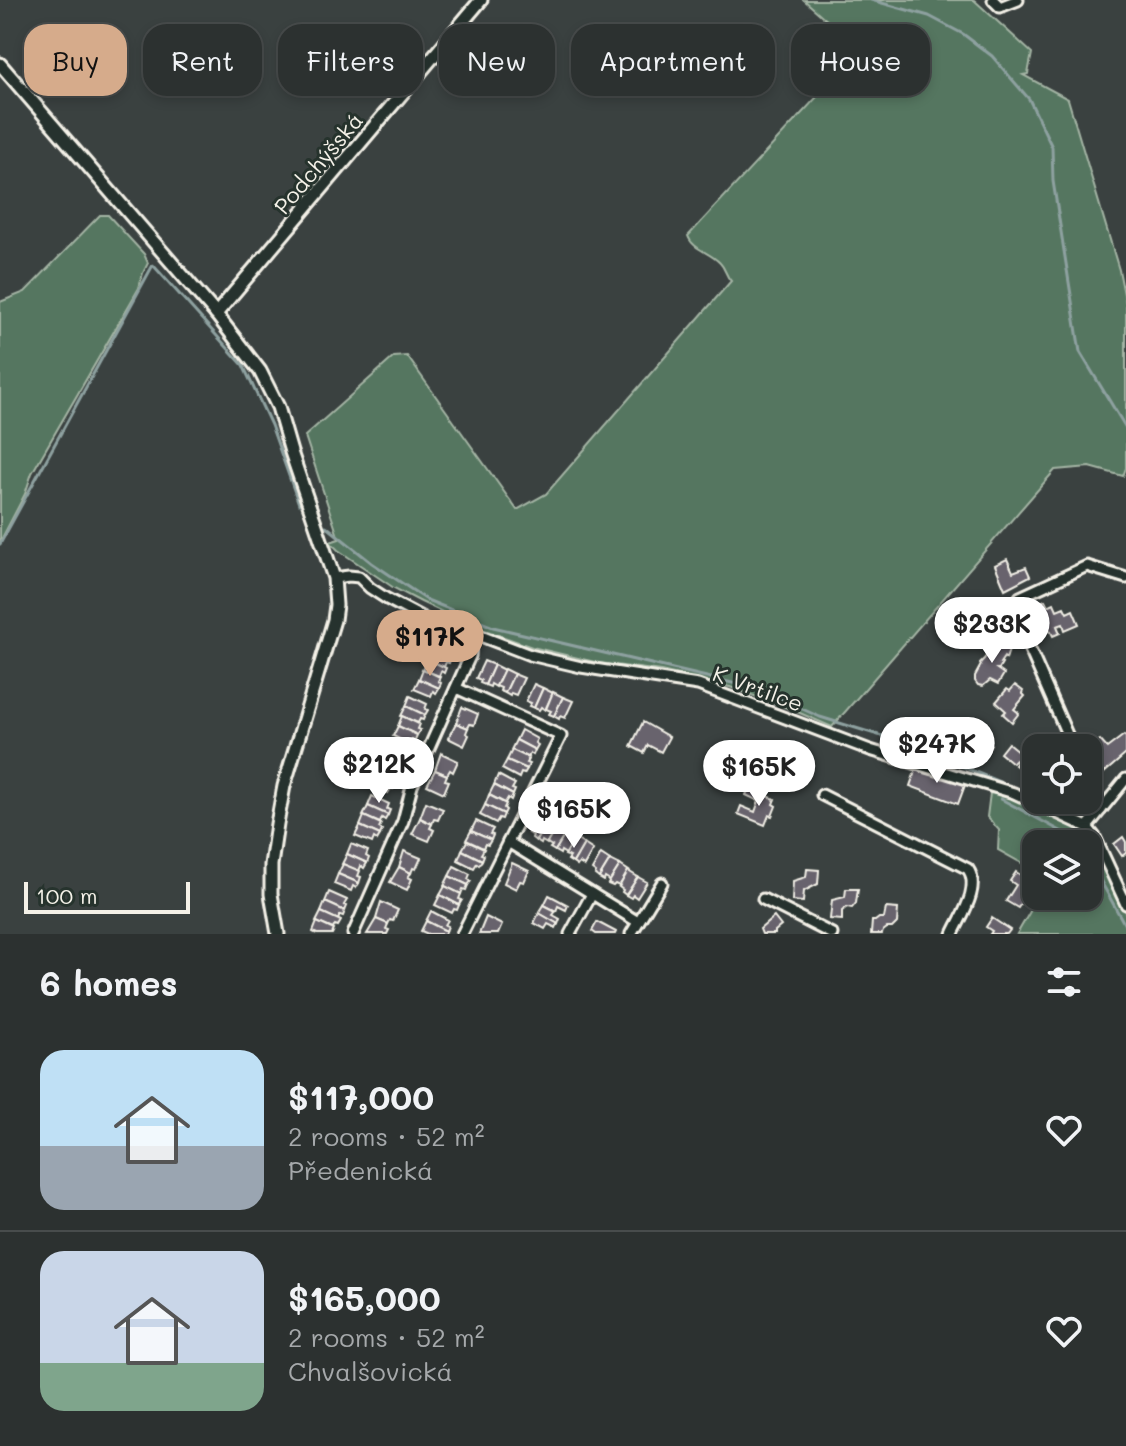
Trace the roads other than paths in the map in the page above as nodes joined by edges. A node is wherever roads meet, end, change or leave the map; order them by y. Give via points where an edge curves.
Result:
1 (481, 0) edge
2 (993, 0) edge
3 (1018, 0) edge
4 (0, 64) edge
5 (216, 314) junction
6 (334, 578) junction
7 (1126, 578) edge
8 (469, 636) junction
9 (456, 688) junction
10 (1067, 734) edge
11 (1126, 779) edge
12 (822, 795) dead end
13 (1102, 809) edge
14 (1098, 814) edge
15 (1087, 827) junction
16 (508, 842) junction
17 (662, 883) dead end
18 (592, 894) junction
19 (763, 899) dead end
20 (1126, 904) edge
21 (638, 922) junction
22 (278, 934) edge
23 (353, 934) edge
24 (462, 934) edge
25 (570, 934) edge
26 (631, 934) edge
27 (832, 934) edge
28 (953, 934) edge

1 - 5 street, Podchýšská
2 - 3 street via 1000,7
4 - 5 street
5 - 6 street via 260,371 278,407
6 - 8 street, K Vrtilce via 359,577 387,599 457,636
6 - 22 street via 334,620 284,786 271,865
7 - 10 street via 1087,566 1015,604 1013,611
8 - 9 street via 471,651
8 - 15 street, K Vrtilce via 581,667 698,685 870,750 1014,793
9 - 16 street via 561,736
9 - 23 street
11 - 13 street
12 - 28 street via 968,869 973,887
14 - 15 street
15 - 20 street
16 - 18 street
16 - 24 street
17 - 21 street
18 - 21 street
18 - 25 street
19 - 27 street
21 - 26 street

